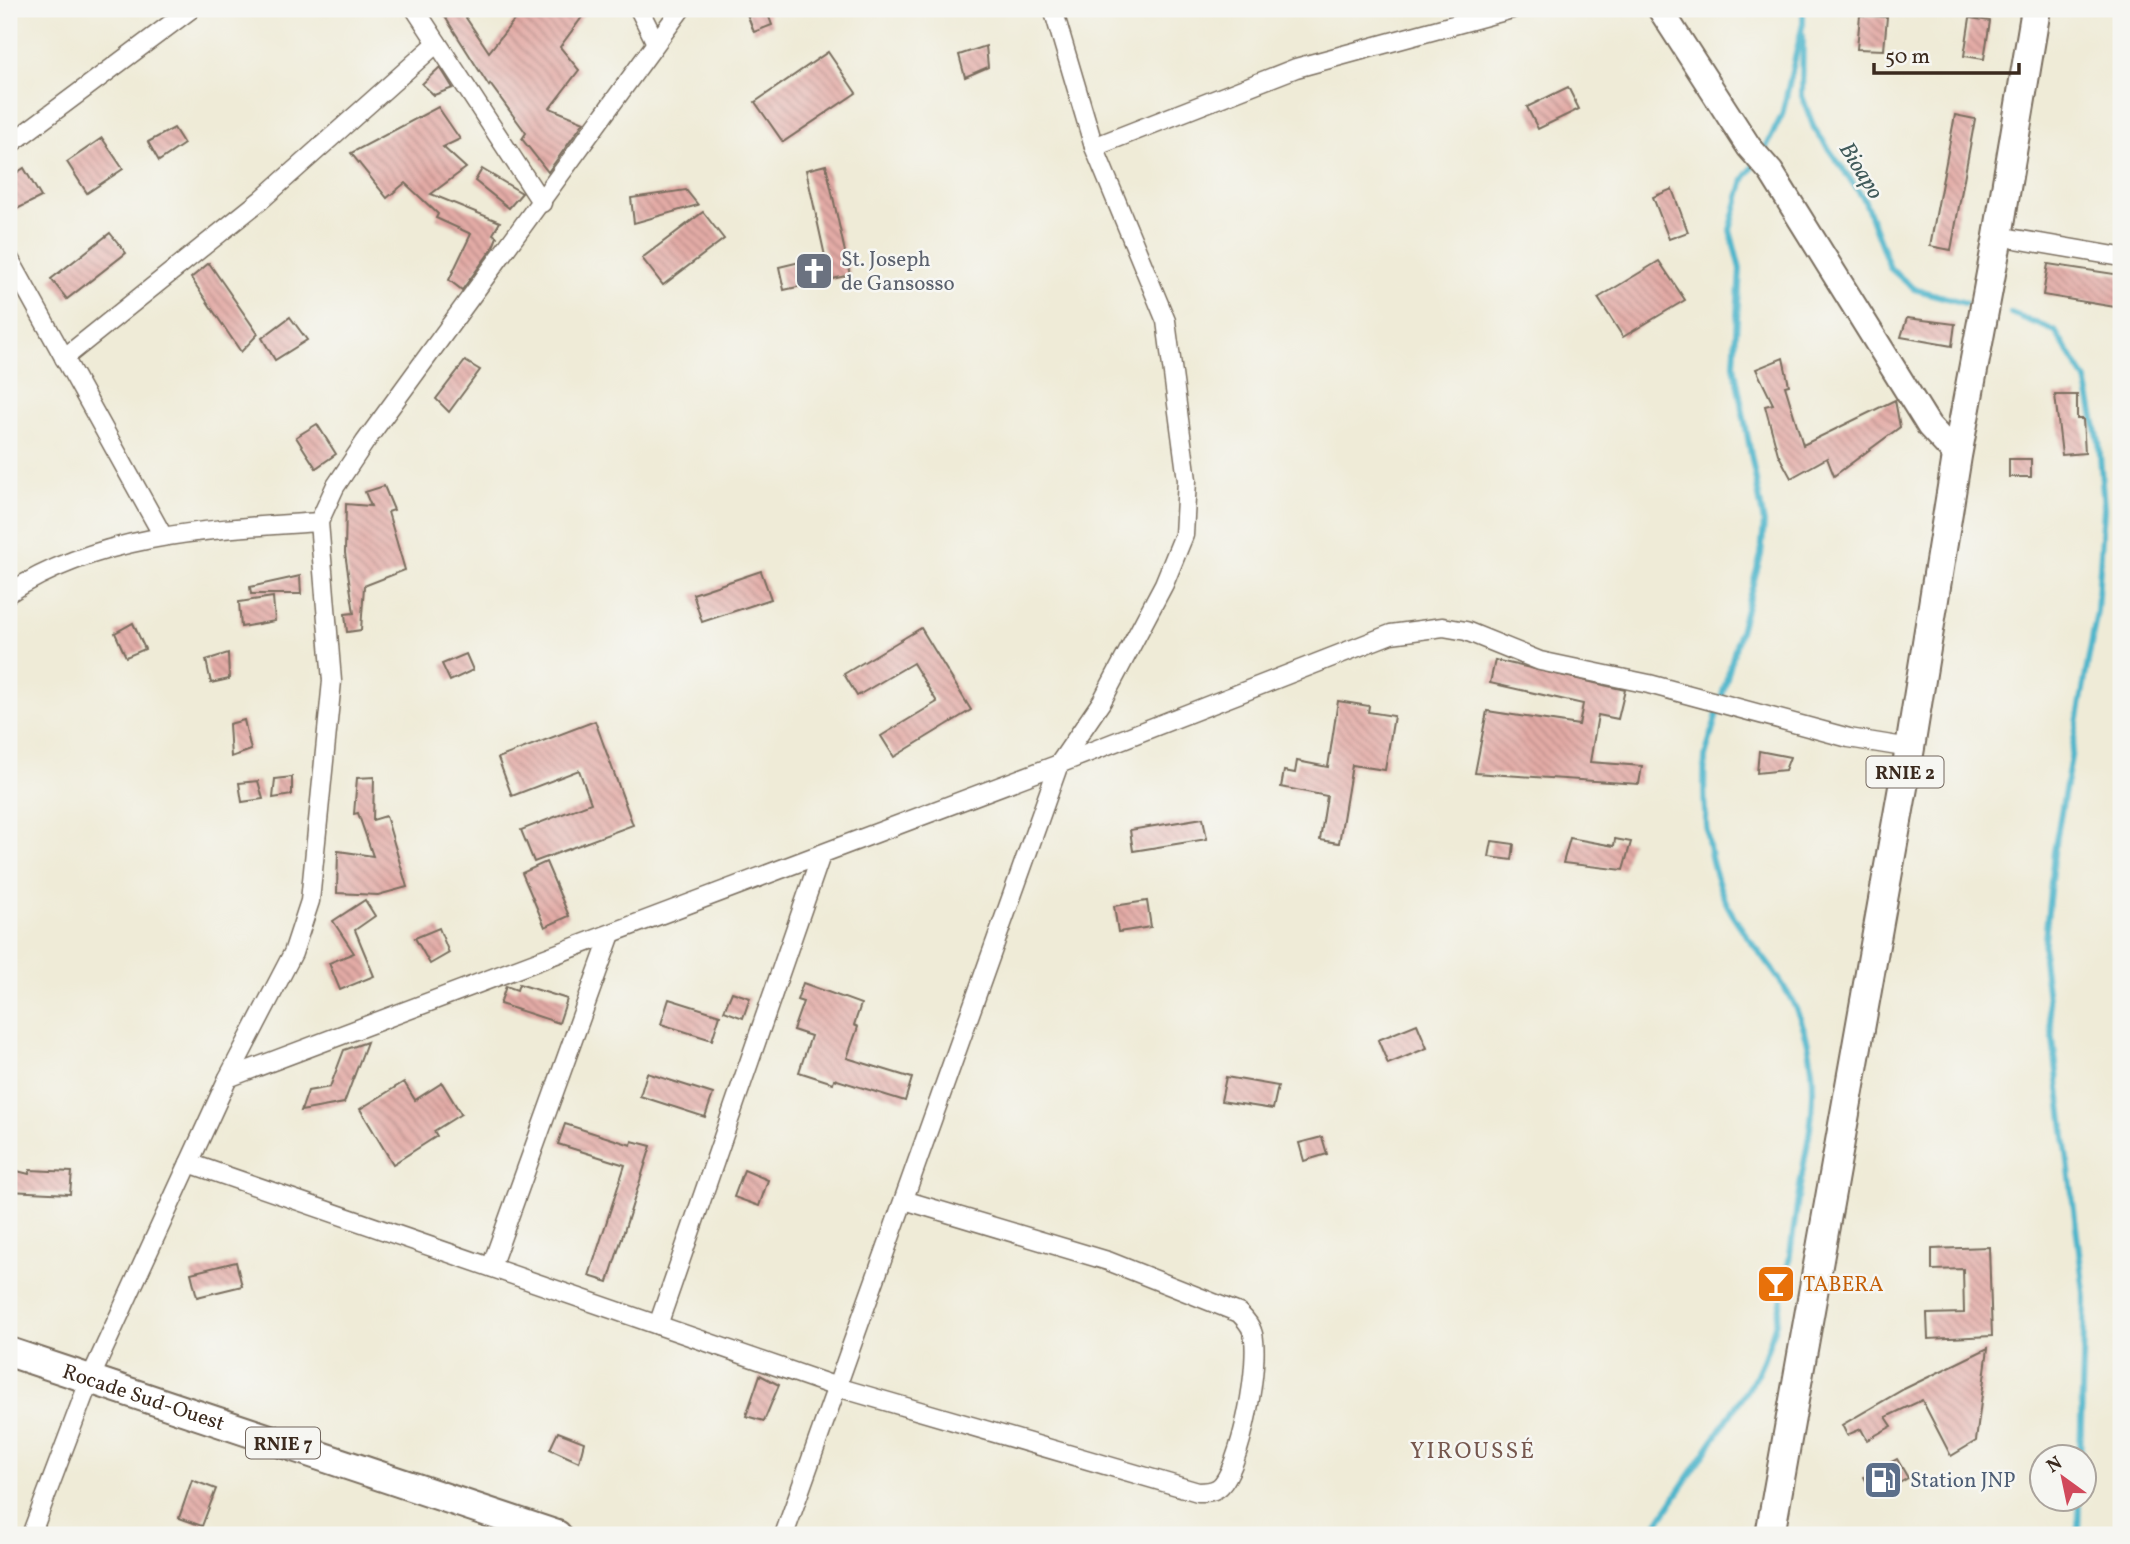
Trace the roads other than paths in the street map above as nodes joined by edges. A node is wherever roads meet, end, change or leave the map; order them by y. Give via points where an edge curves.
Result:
1 (191, 9) edge
2 (415, 9) edge
3 (639, 9) edge
4 (681, 9) edge
5 (1053, 9) edge
6 (1513, 9) edge
7 (1660, 9) edge
8 (2036, 9) edge
9 (655, 41) junction
10 (437, 43) junction
11 (9, 145) edge
12 (1094, 147) junction
13 (542, 203) junction
14 (1998, 236) junction
15 (2121, 257) edge
16 (9, 258) edge
17 (64, 358) junction
18 (1956, 456) junction
19 (319, 522) junction
20 (163, 536) junction
21 (9, 593) edge
22 (1910, 748) junction
23 (1059, 765) junction
24 (821, 855) junction
25 (611, 934) junction
26 (228, 1078) junction
27 (189, 1163) junction
28 (904, 1200) junction
29 (492, 1267) junction
30 (658, 1325) junction
31 (9, 1352) edge
32 (90, 1379) junction
33 (837, 1387) junction
34 (31, 1535) edge
35 (557, 1535) edge
36 (784, 1535) edge
37 (1770, 1535) edge

1 - 11 street
2 - 10 street
3 - 9 street
4 - 9 street
5 - 12 street
6 - 12 street via 1296,68
7 - 18 street via 1749,147 1771,172 1929,426
8 - 14 main road, RNIE 2
9 - 13 street
10 - 13 street
10 - 17 street via 261,200
12 - 23 street via 1166,321 1187,480 1184,535 1164,584 1102,701
13 - 19 street via 365,442 335,487
14 - 15 street
14 - 18 main road, RNIE 2
16 - 17 street
17 - 20 street
18 - 22 main road, RNIE 2
19 - 20 street
19 - 26 street via 332,681 310,901 293,953
20 - 21 street via 59,566
22 - 23 street via 1849,738 1649,684 1540,661 1443,626 1371,641
22 - 37 main road, RNIE 2
23 - 24 street
23 - 28 street
24 - 25 street
24 - 30 street
25 - 26 street
25 - 29 street
26 - 27 street
27 - 29 street
27 - 32 street
28 - 33 street
28 - 33 street via 1108,1261 1239,1313 1253,1332 1255,1349 1244,1435 1235,1464 1220,1487 1198,1492
29 - 30 street
30 - 33 street
31 - 32 main road, Rocade Sud-Ouest / RNIE 7
32 - 34 street
32 - 35 main road, Rocade Sud-Ouest / RNIE 7
33 - 36 street

